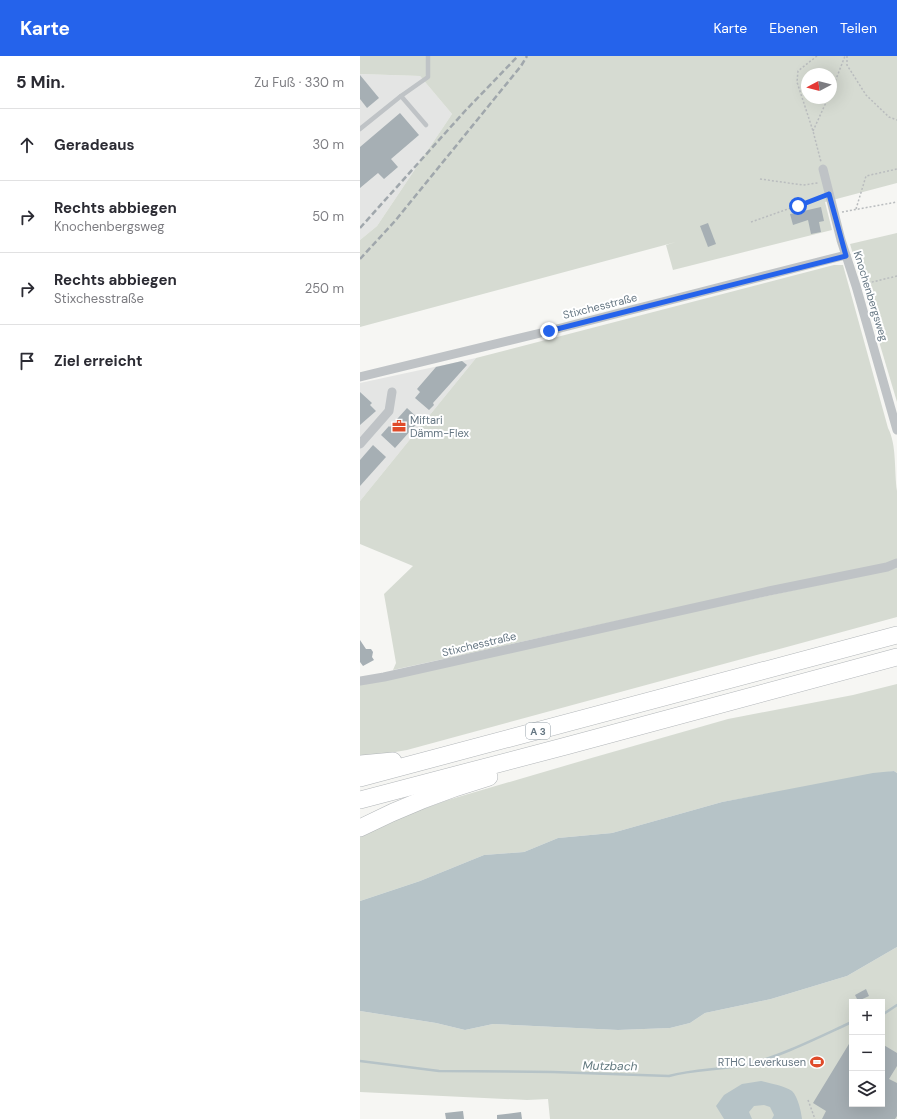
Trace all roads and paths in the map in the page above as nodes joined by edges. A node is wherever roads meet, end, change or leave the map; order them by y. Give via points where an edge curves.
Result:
1 (428, 56) edge
2 (817, 56) edge
3 (846, 56) edge
4 (837, 78) edge
5 (401, 96) junction
6 (825, 104) edge
7 (897, 120) edge
8 (426, 125) dead end
9 (360, 129) edge
10 (813, 131) junction
11 (823, 169) joint
12 (897, 169) edge
13 (760, 180) dead end
14 (826, 181) junction
15 (829, 194) junction
16 (897, 202) edge
17 (856, 209) junction
18 (835, 213) junction
19 (751, 222) dead end
20 (846, 256) junction
21 (897, 276) edge
22 (856, 286) junction
23 (360, 378) edge
24 (392, 392) dead end
25 (897, 430) edge
26 (360, 444) edge
27 (897, 563) edge
28 (897, 635) edge
29 (897, 657) edge
30 (360, 681) edge
31 (566, 746) junction
32 (417, 763) junction
33 (360, 764) edge
34 (360, 778) edge
35 (360, 800) edge
36 (360, 828) edge
37 (808, 1100) dead end
38 (815, 1119) edge

1 - 5 lane via 428,78
2 - 10 path via 798,71 797,82
3 - 4 path
3 - 7 path via 866,95 889,117
5 - 8 lane
5 - 9 lane
6 - 10 path
10 - 11 path
11 - 14 street, Knochenbergsweg
12 - 17 path via 866,176
13 - 14 path via 803,185
14 - 15 street, Knochenbergsweg
15 - 18 street, Knochenbergsweg
15 - 19 path
16 - 17 path
17 - 18 path
18 - 20 street, Knochenbergsweg
20 - 22 street, Knochenbergsweg
20 - 23 street, Stixchesstraße
21 - 22 path
22 - 25 street, Knochenbergsweg
24 - 26 street via 390,411
27 - 30 street, Stixchesstraße via 888,568 769,591
28 - 32 highway, A 3
29 - 31 highway, A 3
31 - 35 highway, A 3
31 - 36 highway via 546,761 432,796
32 - 33 highway via 387,761
32 - 34 highway, A 3
37 - 38 path

